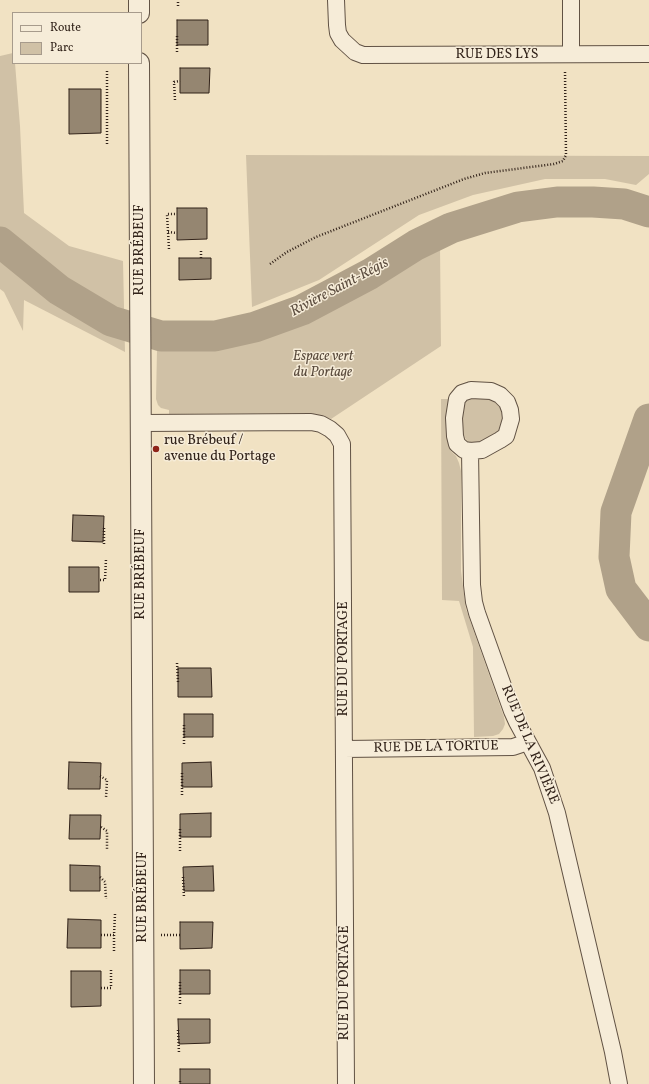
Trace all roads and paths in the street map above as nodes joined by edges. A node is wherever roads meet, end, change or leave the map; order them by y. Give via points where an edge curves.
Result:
1 (139, 0) edge
2 (178, 0) edge
3 (336, 0) edge
4 (571, 0) edge
5 (178, 6) dead end
6 (139, 12) edge
7 (177, 36) dead end
8 (177, 52) dead end
9 (649, 54) edge
10 (568, 59) junction
11 (139, 64) edge
12 (107, 72) dead end
13 (180, 81) dead end
14 (101, 98) dead end
15 (107, 98) junction
16 (175, 100) dead end
17 (101, 121) dead end
18 (107, 121) junction
19 (107, 144) dead end
20 (177, 214) dead end
21 (168, 232) junction
22 (177, 232) dead end
23 (169, 249) dead end
24 (201, 249) dead end
25 (201, 258) dead end
26 (270, 264) dead end
27 (141, 423) junction
28 (470, 451) dead end
29 (104, 528) dead end
30 (104, 546) dead end
31 (106, 560) dead end
32 (100, 580) dead end
33 (177, 663) dead end
34 (178, 682) dead end
35 (184, 725) dead end
36 (528, 742) junction
37 (184, 746) dead end
38 (344, 749) junction
39 (182, 773) dead end
40 (100, 776) dead end
41 (182, 797) dead end
42 (106, 798) dead end
43 (180, 826) dead end
44 (100, 827) dead end
45 (107, 850) dead end
46 (180, 850) dead end
47 (100, 877) dead end
48 (183, 877) dead end
49 (184, 898) dead end
50 (106, 899) dead end
51 (115, 914) dead end
52 (101, 935) dead end
53 (114, 935) junction
54 (114, 952) dead end
55 (111, 968) dead end
56 (180, 981) dead end
57 (101, 988) dead end
58 (180, 1004) dead end
59 (178, 1030) dead end
60 (179, 1053) dead end
61 (144, 1084) edge
62 (346, 1084) edge
63 (619, 1084) edge

1 - 6 street
2 - 5 path
3 - 10 street, RUE DES LYS via 338,33 347,46 363,55
4 - 10 street
7 - 8 path
9 - 10 street, RUE DES LYS
10 - 26 path via 566,156 563,161 485,173 464,179 316,237
11 - 27 street, RUE BRÉBEUF
12 - 15 path
13 - 16 path via 174,82
14 - 15 path
15 - 18 path
17 - 18 path
18 - 19 path
20 - 21 path via 167,214
21 - 22 path
21 - 23 path
24 - 25 path
27 - 38 street, RUE DU PORTAGE via 311,422 321,424 337,435 342,444
27 - 61 street, RUE BRÉBEUF
28 - 36 street, RUE DE LA RIVIÈRE via 474,602 512,711
29 - 30 path
31 - 32 path via 105,580
33 - 34 path
35 - 37 path
36 - 38 street, RUE DE LA TORTUE via 513,747
36 - 63 street, RUE DE LA RIVIÈRE via 542,768 557,813
38 - 62 street, RUE DU PORTAGE
39 - 41 path
40 - 42 path via 107,780
43 - 46 path
44 - 45 path via 107,831
47 - 50 path via 105,882
48 - 49 path
51 - 53 path
52 - 53 path
53 - 54 path
55 - 57 path via 111,988
56 - 58 path
59 - 60 path

